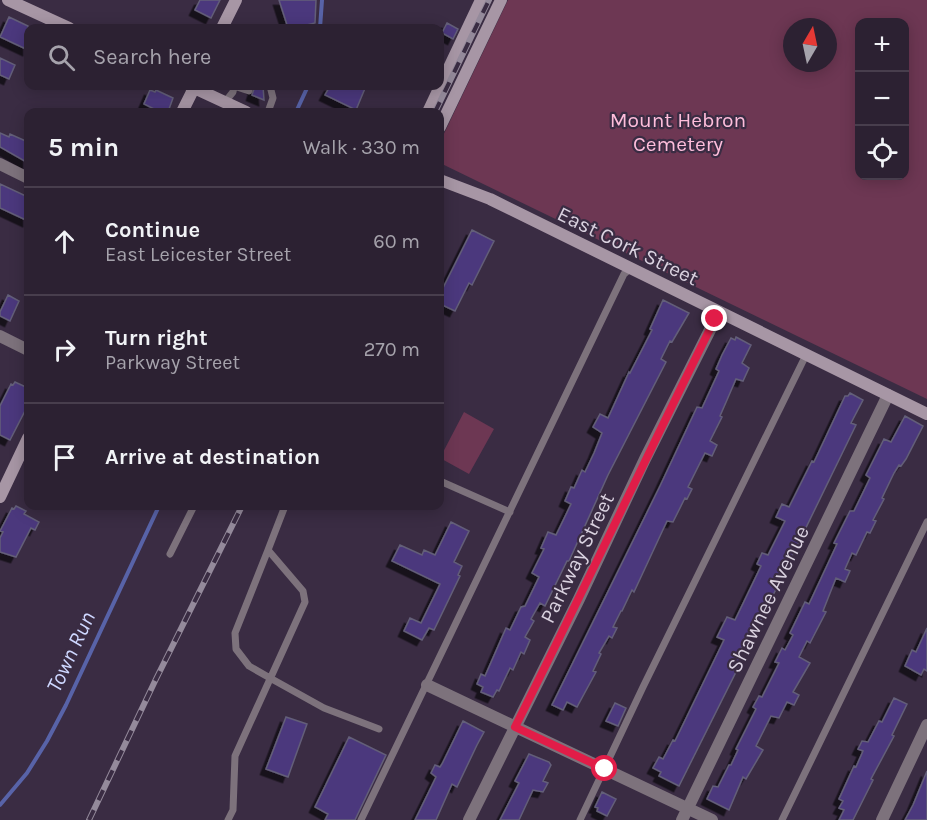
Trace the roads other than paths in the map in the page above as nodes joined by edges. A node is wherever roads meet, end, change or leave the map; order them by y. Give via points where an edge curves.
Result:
1 (8, 0) edge
2 (236, 0) edge
3 (481, 0) edge
4 (501, 0) edge
5 (60, 24) edge
6 (224, 24) edge
7 (444, 78) edge
8 (191, 90) edge
9 (201, 90) edge
10 (233, 90) edge
11 (246, 90) edge
12 (271, 90) edge
13 (438, 90) edge
14 (249, 91) dead end
15 (264, 96) dead end
16 (273, 98) junction
17 (225, 102) junction
18 (184, 108) edge
19 (238, 108) edge
20 (269, 108) edge
21 (430, 108) edge
22 (444, 119) edge
23 (0, 164) edge
24 (24, 176) edge
25 (444, 182) edge
26 (630, 269) junction
27 (718, 312) junction
28 (0, 336) edge
29 (24, 348) edge
30 (806, 355) junction
31 (888, 395) junction
32 (927, 414) edge
33 (24, 446) edge
34 (444, 483) edge
35 (0, 497) edge
36 (192, 510) edge
37 (283, 510) edge
38 (510, 512) junction
39 (927, 522) edge
40 (268, 550) junction
41 (170, 554) dead end
42 (270, 678) junction
43 (427, 685) junction
44 (927, 725) edge
45 (515, 727) junction
46 (379, 729) dead end
47 (605, 769) junction
48 (688, 808) junction
49 (228, 820) edge
50 (361, 820) edge
51 (469, 820) edge
52 (580, 820) edge
53 (682, 820) edge
54 (712, 820) edge
55 (782, 820) edge
56 (882, 820) edge

1 - 5 main road
2 - 6 main road
3 - 7 main road
4 - 22 main road
8 - 18 main road
9 - 17 main road
10 - 17 lane
11 - 14 lane
12 - 16 lane
13 - 21 main road
15 - 16 lane
16 - 20 lane
17 - 19 main road
23 - 24 street
25 - 26 main road, East Cork Street via 490,199
26 - 27 main road, East Cork Street
26 - 38 lane via 624,274
27 - 30 main road, East Cork Street
27 - 45 street, Parkway Street
28 - 29 street
30 - 31 main road, East Cork Street
30 - 47 lane
31 - 32 main road, East Cork Street
31 - 48 street, Shawnee Avenue
33 - 35 main road
34 - 38 lane
36 - 41 lane
37 - 40 lane
38 - 43 lane
39 - 55 lane
40 - 42 lane via 303,591 305,602
40 - 42 lane via 234,642 249,666
42 - 46 lane via 324,708
42 - 49 lane via 235,756 233,810
43 - 45 street
43 - 50 lane
44 - 56 street
45 - 47 street
45 - 51 street, Parkway Street
47 - 48 street
47 - 52 lane
48 - 53 street, Shawnee Avenue
48 - 54 street

